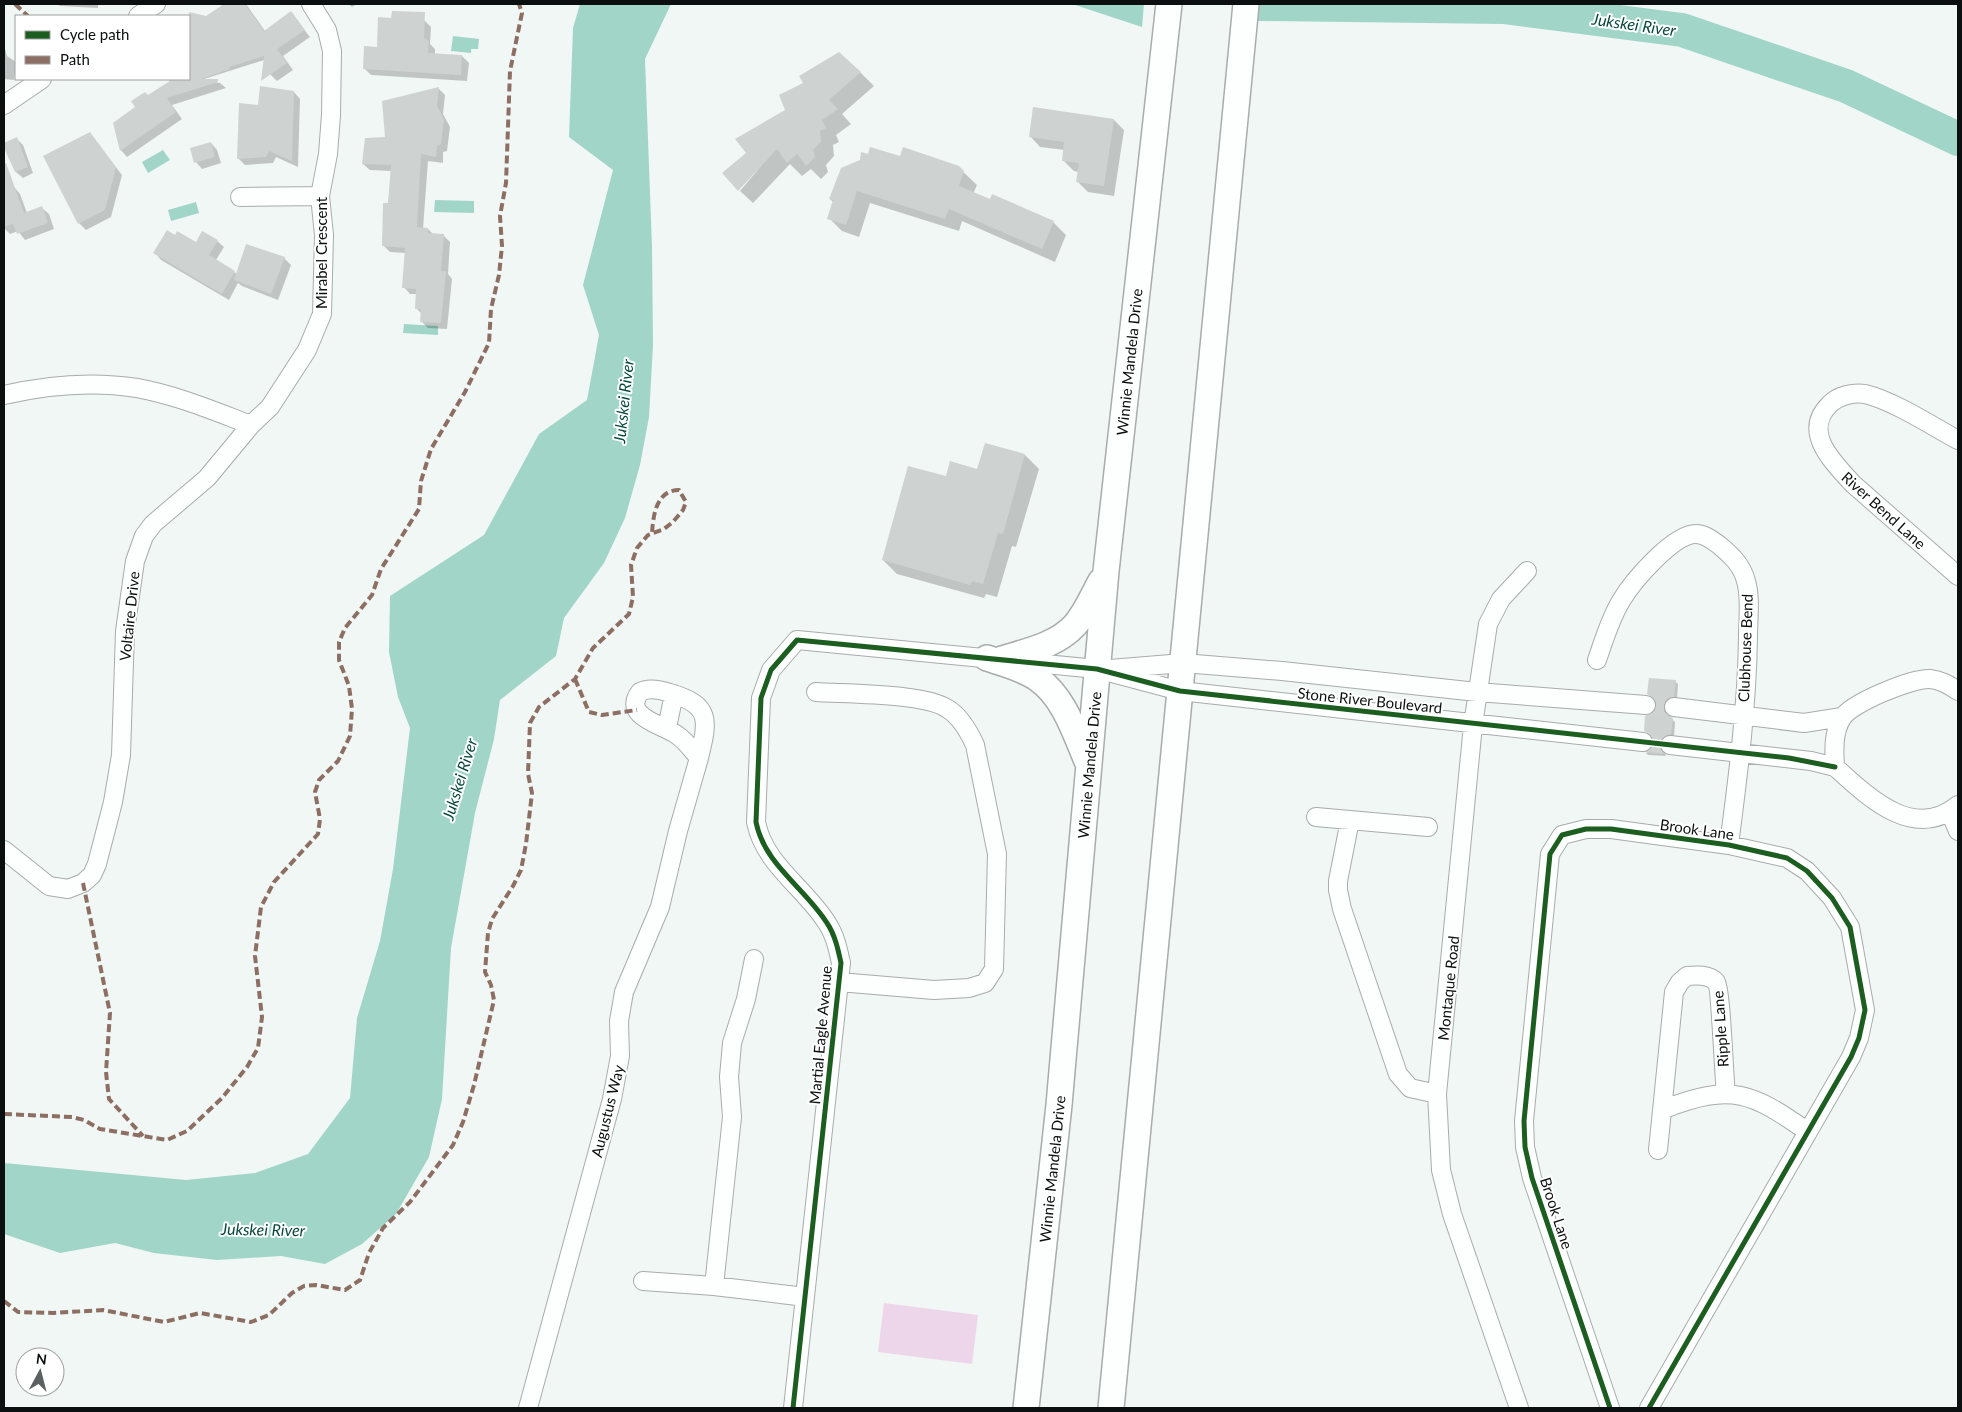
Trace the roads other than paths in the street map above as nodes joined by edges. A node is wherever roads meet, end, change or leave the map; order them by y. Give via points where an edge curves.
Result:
1 (156, 4) edge
2 (311, 4) edge
3 (1169, 4) edge
4 (1246, 4) edge
5 (140, 15) edge
6 (41, 80) edge
7 (4, 105) edge
8 (320, 196) junction
9 (240, 197) dead end
10 (4, 395) edge
11 (250, 425) junction
12 (1958, 440) edge
13 (1527, 570) dead end
14 (1106, 571) junction
15 (1958, 576) edge
16 (995, 659) junction
17 (1597, 660) dead end
18 (1183, 663) junction
19 (1097, 670) junction
20 (1958, 691) edge
21 (816, 692) dead end
22 (1180, 692) junction
23 (1477, 692) junction
24 (674, 694) junction
25 (1646, 705) tunnel mouth
26 (1674, 707) tunnel mouth
27 (1743, 716) junction
28 (1842, 717) junction
29 (1473, 725) junction
30 (667, 728) junction
31 (1643, 742) tunnel mouth
32 (1670, 745) tunnel mouth
33 (1740, 755) junction
34 (699, 758) junction
35 (1089, 766) junction
36 (1835, 768) junction
37 (1954, 809) edge
38 (1316, 817) dead end
39 (1350, 820) junction
40 (1428, 827) dead end
41 (1958, 831) edge
42 (1729, 845) junction
43 (4, 850) edge
44 (754, 959) dead end
45 (839, 982) junction
46 (1437, 1094) junction
47 (1726, 1094) junction
48 (1664, 1109) junction
49 (1808, 1132) junction
50 (1658, 1150) dead end
51 (643, 1281) dead end
52 (714, 1286) junction
53 (806, 1297) junction
54 (528, 1408) edge
55 (793, 1408) edge
56 (1026, 1408) edge
57 (1111, 1408) edge
58 (1519, 1408) edge
59 (1610, 1408) edge
60 (1649, 1408) edge

1 - 5 street
2 - 8 street, Mirabel Crescent via 327,30 332,51 328,154
3 - 14 main road, Winnie Mandela Drive
4 - 18 main road
6 - 7 street
8 - 9 street
8 - 11 street, Mirabel Crescent via 324,235 322,314 308,350 290,380 270,407
10 - 11 street via 35,388 84,384 137,388 214,410
11 - 43 street, Voltaire Drive via 207,478 153,524 144,536 127,612 121,755 113,802 92,875 83,884 68,889 49,886
12 - 15 street, River Bend Lane via 1864,394 1849,394 1835,399 1825,409 1817,434 1821,445 1853,484
13 - 23 street, Montaque Road via 1491,614
14 - 16 main road via 1082,615 1067,632 1049,644
14 - 19 main road, Winnie Mandela Drive
16 - 19 street
16 - 35 main road via 1025,671 1054,695
16 - 45 street, Martial Eagle Avenue via 796,640 770,670 761,698 758,835 768,853 827,923 837,944 841,963
17 - 27 street, Clubhouse Bend via 1621,600 1635,581 1673,543 1685,536 1708,536 1732,556 1746,581 1748,660
18 - 19 street, Stone River Boulevard
18 - 22 main road
18 - 23 street, Stone River Boulevard
19 - 22 street, Stone River Boulevard
19 - 35 main road, Winnie Mandela Drive
20 - 28 street via 1943,682 1917,680 1857,705
21 - 45 street via 923,699 949,709 975,745 997,854 994,969 985,983 969,988 934,990
22 - 29 street, Stone River Boulevard
22 - 57 main road
23 - 25 street, Stone River Boulevard
23 - 29 street, Montaque Road
24 - 30 street
24 - 30 street, Augustus Way via 644,690 636,701 640,715
24 - 34 street, Augustus Way via 702,710 706,729
26 - 27 street
27 - 28 street via 1804,723
27 - 33 street, Brook Lane
28 - 36 street via 1834,747
29 - 31 street, Stone River Boulevard
29 - 46 street, Montaque Road
30 - 34 street, Augustus Way
32 - 33 street
33 - 36 street via 1811,761
33 - 42 street, Brook Lane
34 - 54 street, Augustus Way via 660,907 624,992 615,1085
35 - 56 main road, Winnie Mandela Drive via 1059,1105
36 - 37 street via 1867,796 1902,817 1922,819
37 - 41 street
38 - 39 street
39 - 40 street
39 - 46 street via 1338,881 1342,909 1398,1074 1410,1088
42 - 49 street, Brook Lane via 1787,858 1807,871 1832,898 1850,927 1864,994 1862,1025 1851,1057
42 - 59 street, Brook Lane via 1611,829 1586,829 1562,835 1550,854 1525,1111 1525,1147 1532,1178
44 - 52 street via 732,1044 729,1077 732,1117
45 - 53 street, Martial Eagle Avenue
46 - 58 street, Montaque Road via 1441,1170 1452,1214
47 - 48 street
47 - 48 street, Ripple Lane via 1720,991 1716,982 1708,977 1688,976 1674,992
47 - 49 street via 1762,1101
48 - 50 street, Ripple Lane
49 - 60 street, Brook Lane
51 - 52 street
52 - 53 street
53 - 55 street, Martial Eagle Avenue

